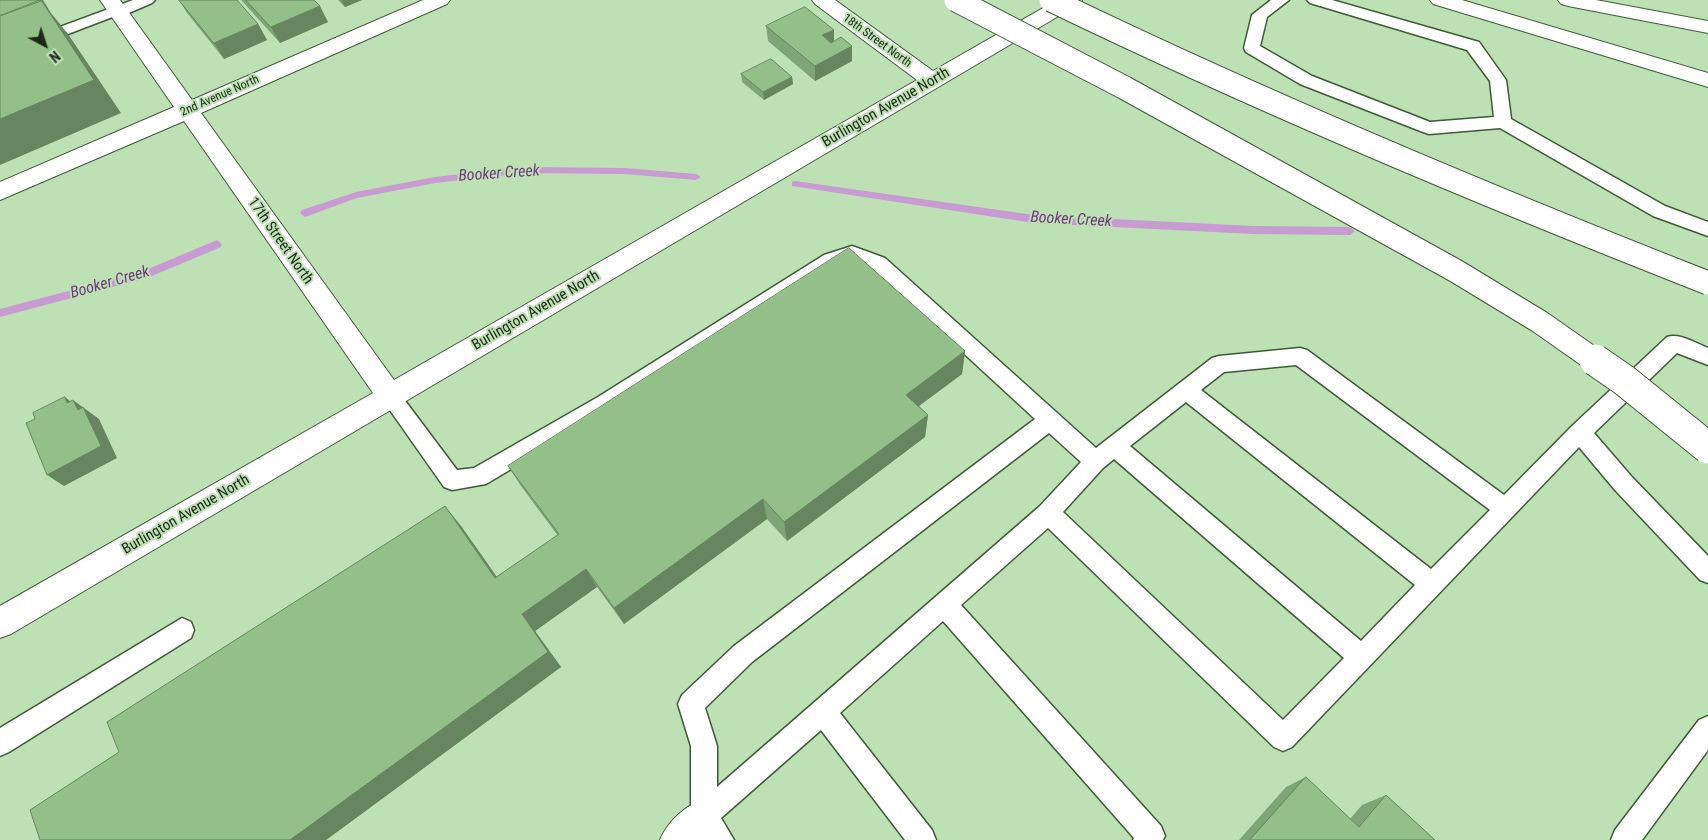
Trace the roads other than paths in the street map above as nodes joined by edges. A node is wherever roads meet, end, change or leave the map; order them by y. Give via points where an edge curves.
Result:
1 (147, 0) edge
2 (440, 0) edge
3 (822, 0) edge
4 (956, 0) edge
5 (1051, 0) edge
6 (1072, 0) edge
7 (1281, 0) edge
8 (1315, 0) edge
9 (1440, 0) edge
10 (1568, 0) edge
11 (115, 7) edge
12 (1708, 26) edge
13 (0, 55) edge
14 (1708, 80) edge
15 (932, 81) junction
16 (187, 110) junction
17 (1503, 122) junction
18 (0, 192) edge
19 (1708, 230) edge
20 (1708, 283) edge
21 (1708, 357) edge
22 (1186, 390) junction
23 (390, 396) junction
24 (1051, 419) junction
25 (1580, 432) junction
26 (1114, 445) junction
27 (1708, 448) edge
28 (1095, 461) junction
29 (1506, 509) junction
30 (1048, 512) junction
31 (1708, 572) edge
32 (1432, 584) junction
33 (944, 604) junction
34 (0, 623) edge
35 (182, 630) dead end
36 (1361, 657) junction
37 (822, 711) junction
38 (1708, 729) edge
39 (0, 743) edge
40 (712, 828) edge
41 (678, 840) edge
42 (922, 840) edge
43 (1147, 840) edge
44 (1625, 840) edge

1 - 11 lane
2 - 16 main road, 2nd Avenue North
3 - 15 main road, 18th Street North
4 - 27 main road, bridge via 1125,88 1456,271 1540,322 1624,380
5 - 20 main road, bridge via 1132,40 1370,146
6 - 15 main road, Burlington Avenue North
7 - 17 lane via 1260,15 1252,48 1306,80 1429,128
8 - 17 lane via 1473,46 1498,80
9 - 14 main road
10 - 12 main road
11 - 13 lane
11 - 16 main road, 17th Street North
15 - 23 main road, Burlington Avenue North
16 - 18 main road, 2nd Avenue North
16 - 23 main road, 17th Street North
17 - 19 lane via 1659,211
21 - 25 lane via 1674,343
22 - 26 lane
22 - 29 lane via 1219,364 1300,356
22 - 32 lane
23 - 24 lane, 17th Street North via 452,480 478,477 605,403 831,260 852,252 878,263
23 - 34 main road, Burlington Avenue North
24 - 28 lane
24 - 40 lane via 743,654 691,704 704,746
25 - 29 lane
25 - 31 lane via 1623,483
26 - 28 lane
26 - 36 lane
28 - 30 lane
29 - 32 lane
30 - 33 lane
30 - 36 lane via 1283,738
32 - 36 lane
33 - 37 lane
33 - 43 lane via 1151,836
35 - 39 lane
37 - 40 lane
37 - 42 lane
38 - 44 lane
40 - 41 main road

